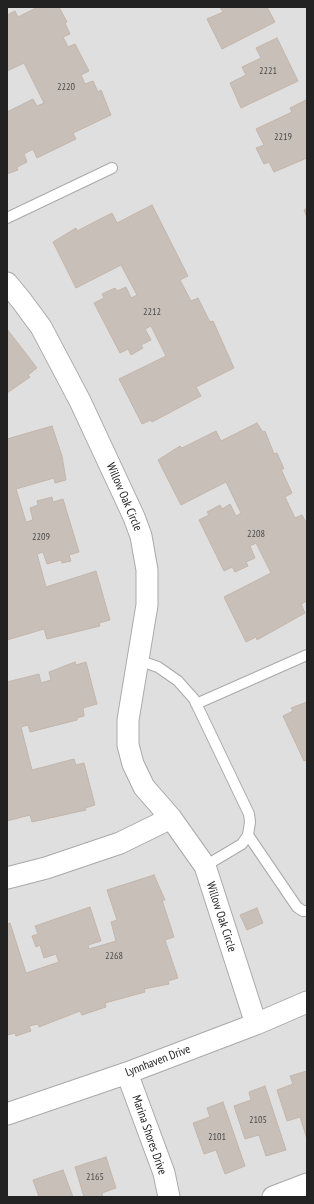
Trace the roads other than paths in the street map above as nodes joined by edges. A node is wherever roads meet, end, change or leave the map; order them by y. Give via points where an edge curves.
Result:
1 (112, 168) dead end
2 (7, 218) edge
3 (7, 283) edge
4 (307, 655) edge
5 (138, 660) junction
6 (196, 704) junction
7 (171, 818) junction
8 (248, 835) junction
9 (205, 866) junction
10 (7, 878) edge
11 (307, 911) edge
12 (307, 1002) edge
13 (256, 1024) junction
14 (127, 1074) junction
15 (7, 1114) edge
16 (307, 1184) edge
17 (169, 1197) edge
18 (273, 1197) edge

1 - 2 lane
3 - 5 street, Willow Oak Circle via 41,327 80,401 141,536 147,570 147,605
4 - 6 lane
5 - 6 lane via 158,668 178,681
5 - 7 street, Willow Oak Circle via 128,720 128,745 132,764 144,787
6 - 8 lane via 249,814
7 - 9 street, Willow Oak Circle
7 - 10 street via 120,843
8 - 9 lane via 242,844
8 - 11 lane via 297,906
9 - 13 street, Willow Oak Circle
12 - 13 street, Lynnhaven Drive
13 - 14 street, Lynnhaven Drive
14 - 15 street, Lynnhaven Drive
14 - 17 street, Marina Shores Drive via 164,1173
16 - 18 street

